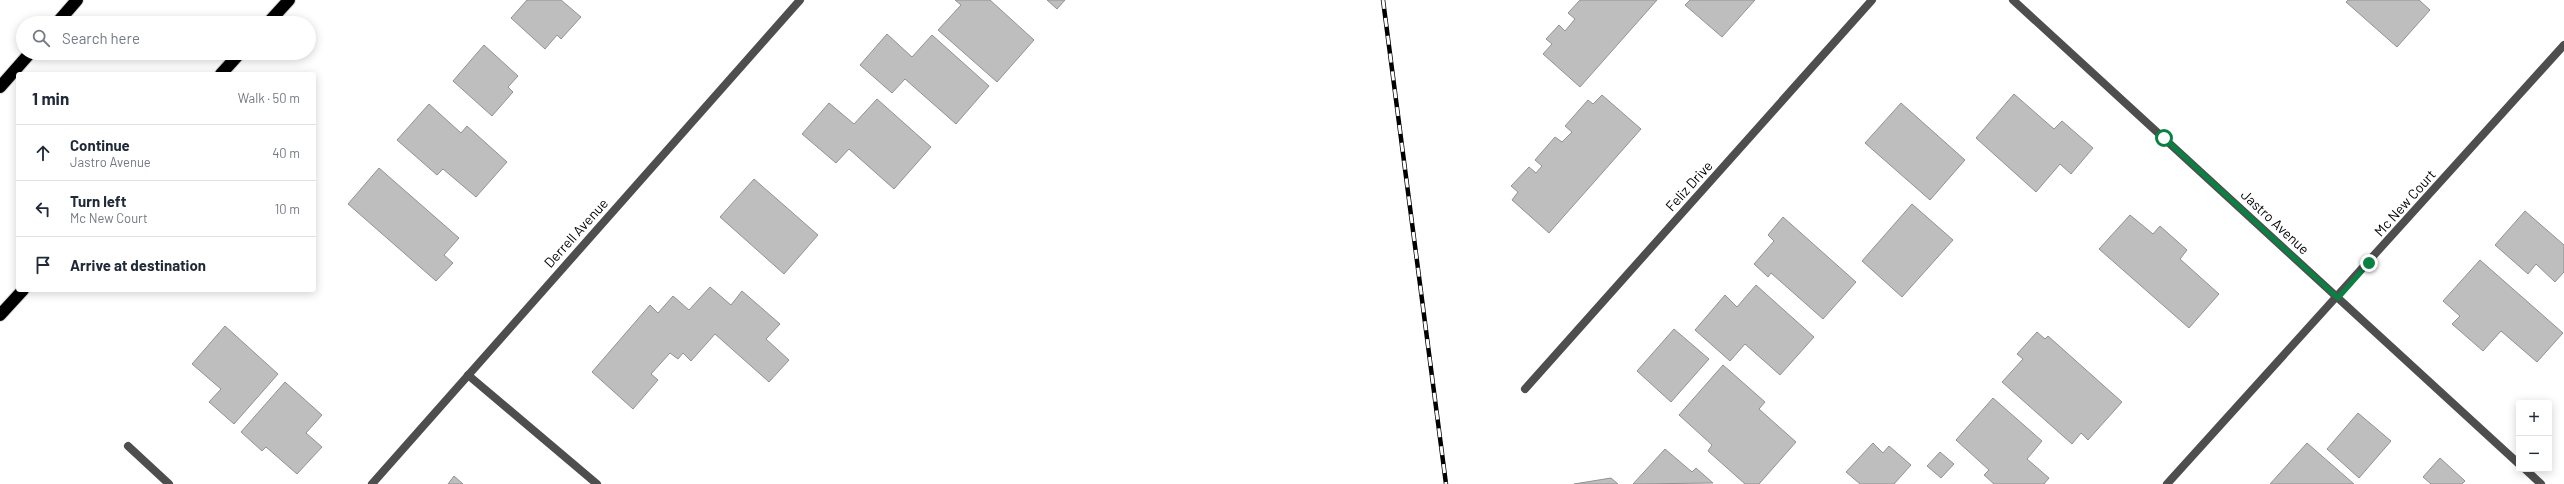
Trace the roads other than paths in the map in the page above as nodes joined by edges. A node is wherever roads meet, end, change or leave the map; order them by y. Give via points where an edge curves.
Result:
1 (77, 0) edge
2 (289, 0) edge
3 (800, 0) edge
4 (1872, 0) edge
5 (2013, 0) edge
6 (63, 16) edge
7 (274, 16) edge
8 (2564, 45) edge
9 (24, 60) edge
10 (234, 60) edge
11 (223, 72) edge
12 (0, 87) edge
13 (21, 292) edge
14 (2338, 298) junction
15 (0, 315) edge
16 (468, 375) junction
17 (1525, 389) dead end
18 (128, 446) dead end
19 (2516, 461) edge
20 (2528, 472) edge
21 (169, 484) edge
22 (372, 484) edge
23 (597, 484) edge
24 (2167, 484) edge
25 (2541, 484) edge

1 - 6 highway
2 - 7 highway
3 - 16 street, Derrell Avenue
4 - 17 street, Feliz Drive
5 - 14 street, Jastro Avenue
8 - 14 street, Mc New Court
9 - 12 highway
10 - 11 highway
13 - 15 highway
14 - 19 street, Jastro Avenue
14 - 24 street, Mc New Court
16 - 22 street, Derrell Avenue
16 - 23 street
18 - 21 street
20 - 25 street

